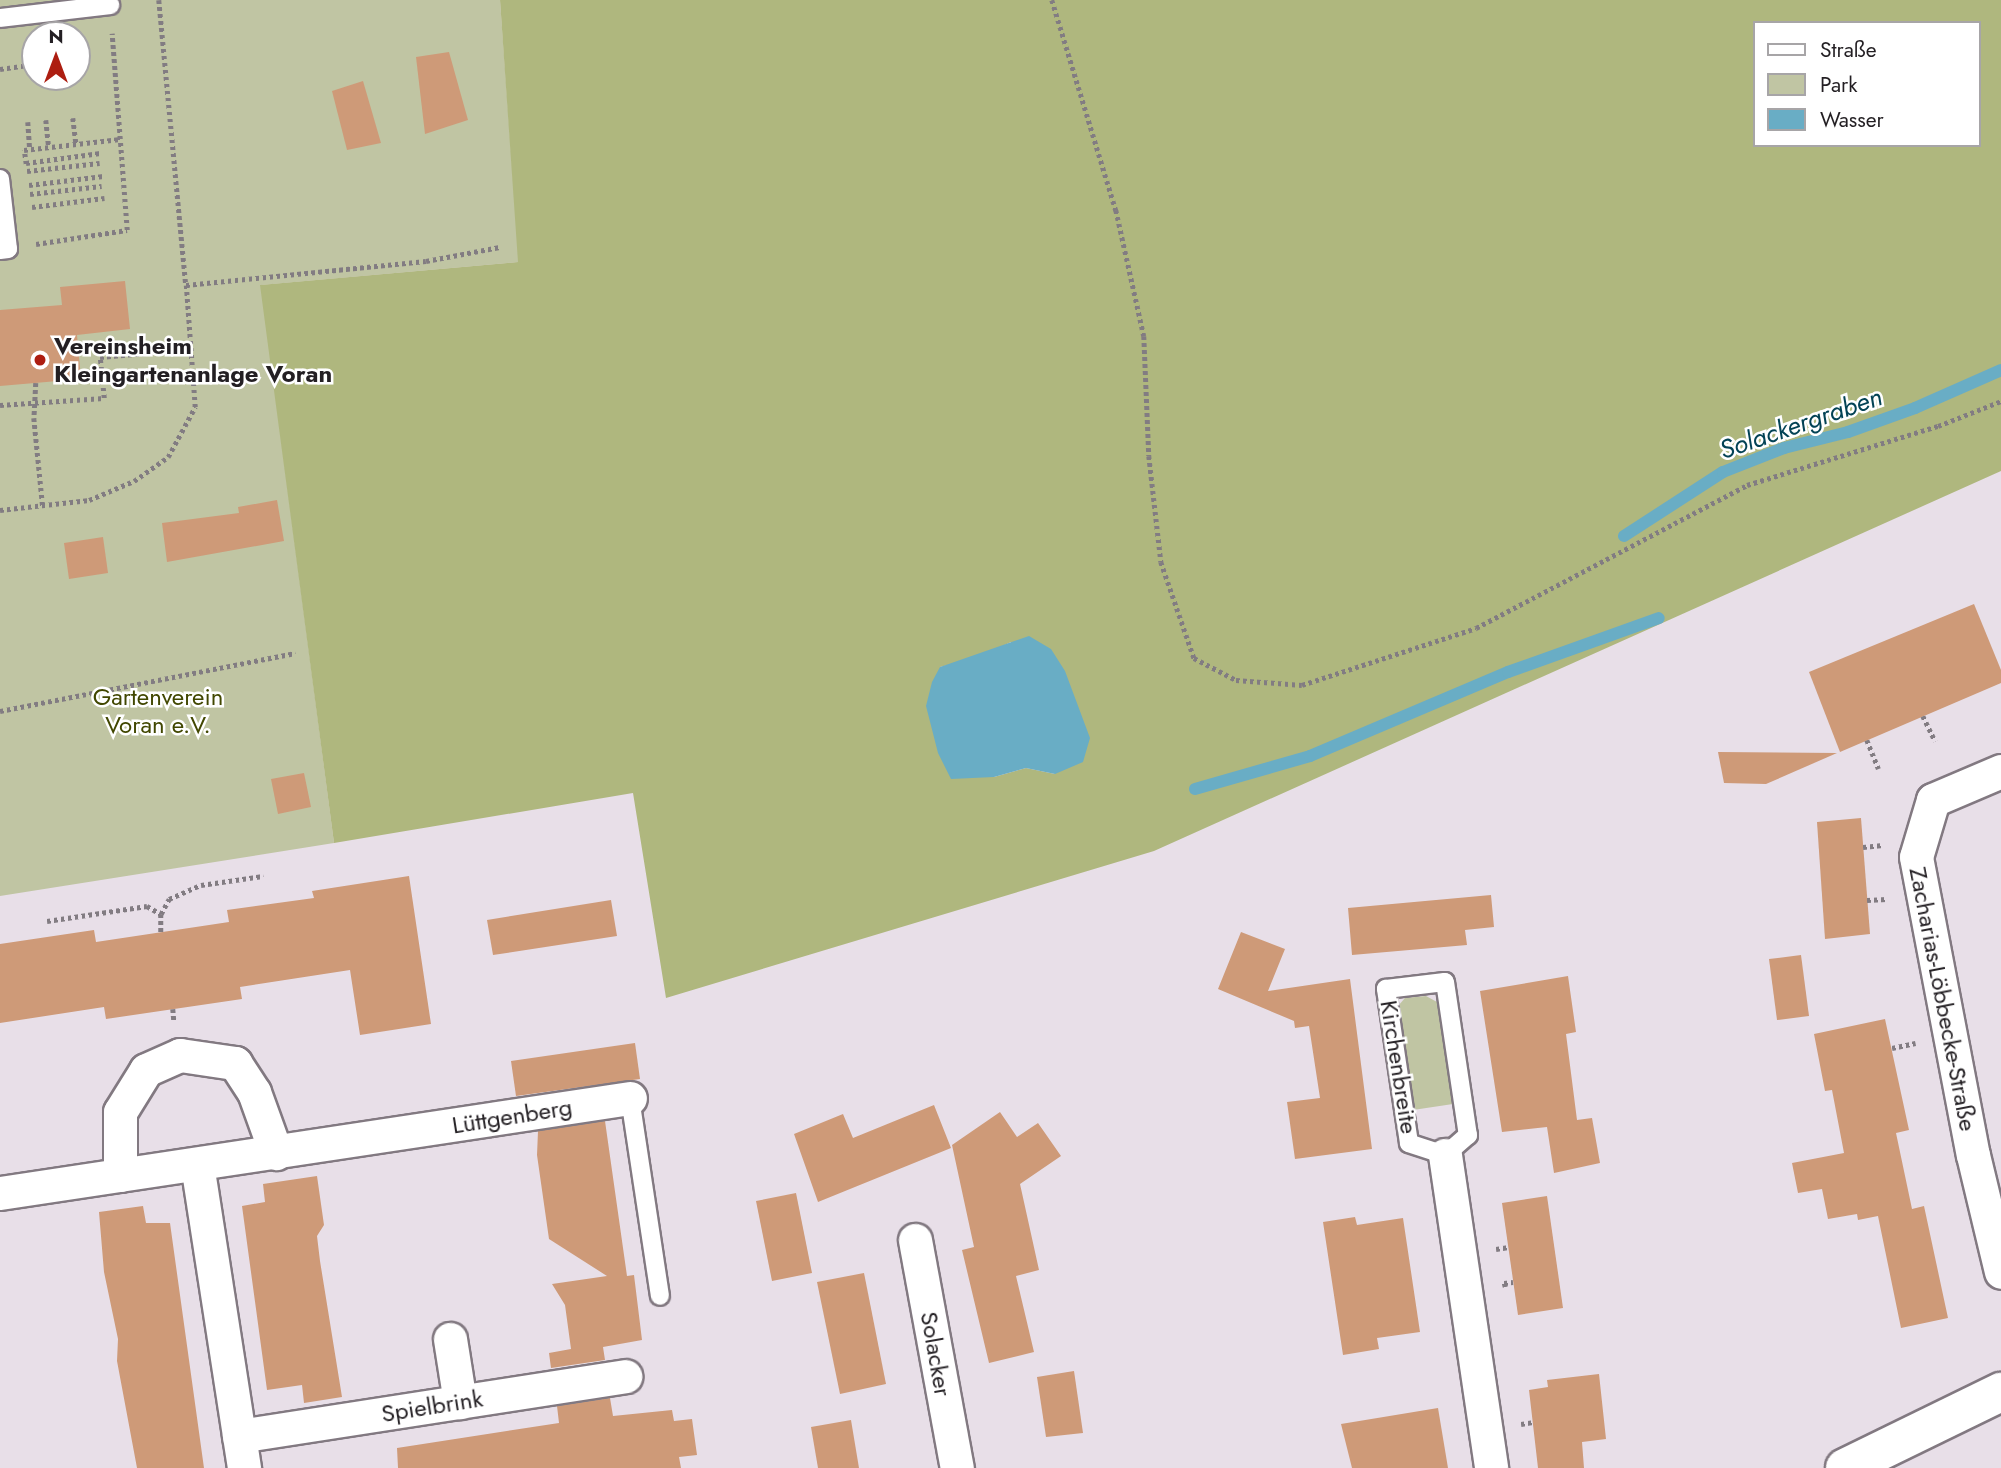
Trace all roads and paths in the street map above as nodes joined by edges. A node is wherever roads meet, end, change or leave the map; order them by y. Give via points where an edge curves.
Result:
1 (1052, 0) edge
2 (161, 1) edge
3 (110, 5) joint
4 (0, 18) edge
5 (21, 66) edge
6 (0, 69) edge
7 (73, 118) dead end
8 (46, 120) dead end
9 (28, 122) dead end
10 (120, 139) junction
11 (76, 144) junction
12 (49, 147) junction
13 (100, 153) dead end
14 (26, 163) dead end
15 (100, 163) dead end
16 (27, 172) dead end
17 (103, 176) dead end
18 (0, 179) edge
19 (28, 186) dead end
20 (102, 186) dead end
21 (30, 194) dead end
22 (104, 198) dead end
23 (31, 207) dead end
24 (500, 247) dead end
25 (4, 249) edge
26 (186, 285) junction
27 (193, 349) junction
28 (36, 383) dead end
29 (2001, 401) edge
30 (35, 402) junction
31 (0, 405) edge
32 (43, 508) junction
33 (0, 510) edge
34 (295, 653) dead end
35 (0, 710) edge
36 (1923, 716) dead end
37 (1867, 740) dead end
38 (1935, 741) dead end
39 (1879, 769) dead end
40 (2001, 771) edge
41 (263, 876) dead end
42 (161, 914) junction
43 (47, 921) dead end
44 (161, 932) dead end
45 (630, 1098) joint
46 (276, 1153) junction
47 (1445, 1155) junction
48 (197, 1164) junction
49 (120, 1175) junction
50 (0, 1192) edge
51 (915, 1240) dead end
52 (2001, 1272) edge
53 (660, 1296) dead end
54 (450, 1339) dead end
55 (625, 1376) dead end
56 (2001, 1392) edge
57 (460, 1402) junction
58 (239, 1436) junction
59 (244, 1468) edge
60 (957, 1468) edge
61 (1491, 1468) edge
62 (1845, 1468) edge

1 - 29 path via 1116,210 1144,336 1149,456 1161,562 1194,658 1236,680 1302,685 1476,628 1747,485 1938,426
2 - 26 path
3 - 4 lane
3 - 10 path
5 - 6 path
7 - 11 path
8 - 12 path
9 - 12 path via 27,150
10 - 11 path
10 - 25 path via 127,230
11 - 12 path
13 - 14 path
15 - 16 path
17 - 19 path
18 - 25 lane
20 - 21 path
22 - 23 path
24 - 26 path via 426,261
26 - 27 path
27 - 30 path via 100,357 104,398
27 - 32 path via 195,407 168,457 134,481 89,500
28 - 30 path
30 - 31 path
30 - 32 path
32 - 33 path
34 - 35 path
36 - 38 path
37 - 39 path
40 - 52 street, Zacharias-Löbbecke-Straße via 1933,800 1916,857 1973,1155
41 - 42 path via 201,885 169,899
42 - 43 path via 147,906
42 - 44 path
45 - 46 street, Lüttgenberg
45 - 53 lane, Lüttgenberg
46 - 48 street, Lüttgenberg
46 - 49 street via 254,1092 235,1063 180,1055 146,1070 120,1112
47 - 47 lane, Kirchenbreite via 1409,1143 1386,989 1445,982 1468,1135
47 - 61 street, Kirchenbreite
48 - 49 street, Lüttgenberg
48 - 58 street
49 - 50 street, Lüttgenberg
51 - 60 street, Solacker
54 - 57 street
55 - 57 street, Spielbrink
56 - 62 main road
57 - 58 street, Spielbrink
58 - 59 street

